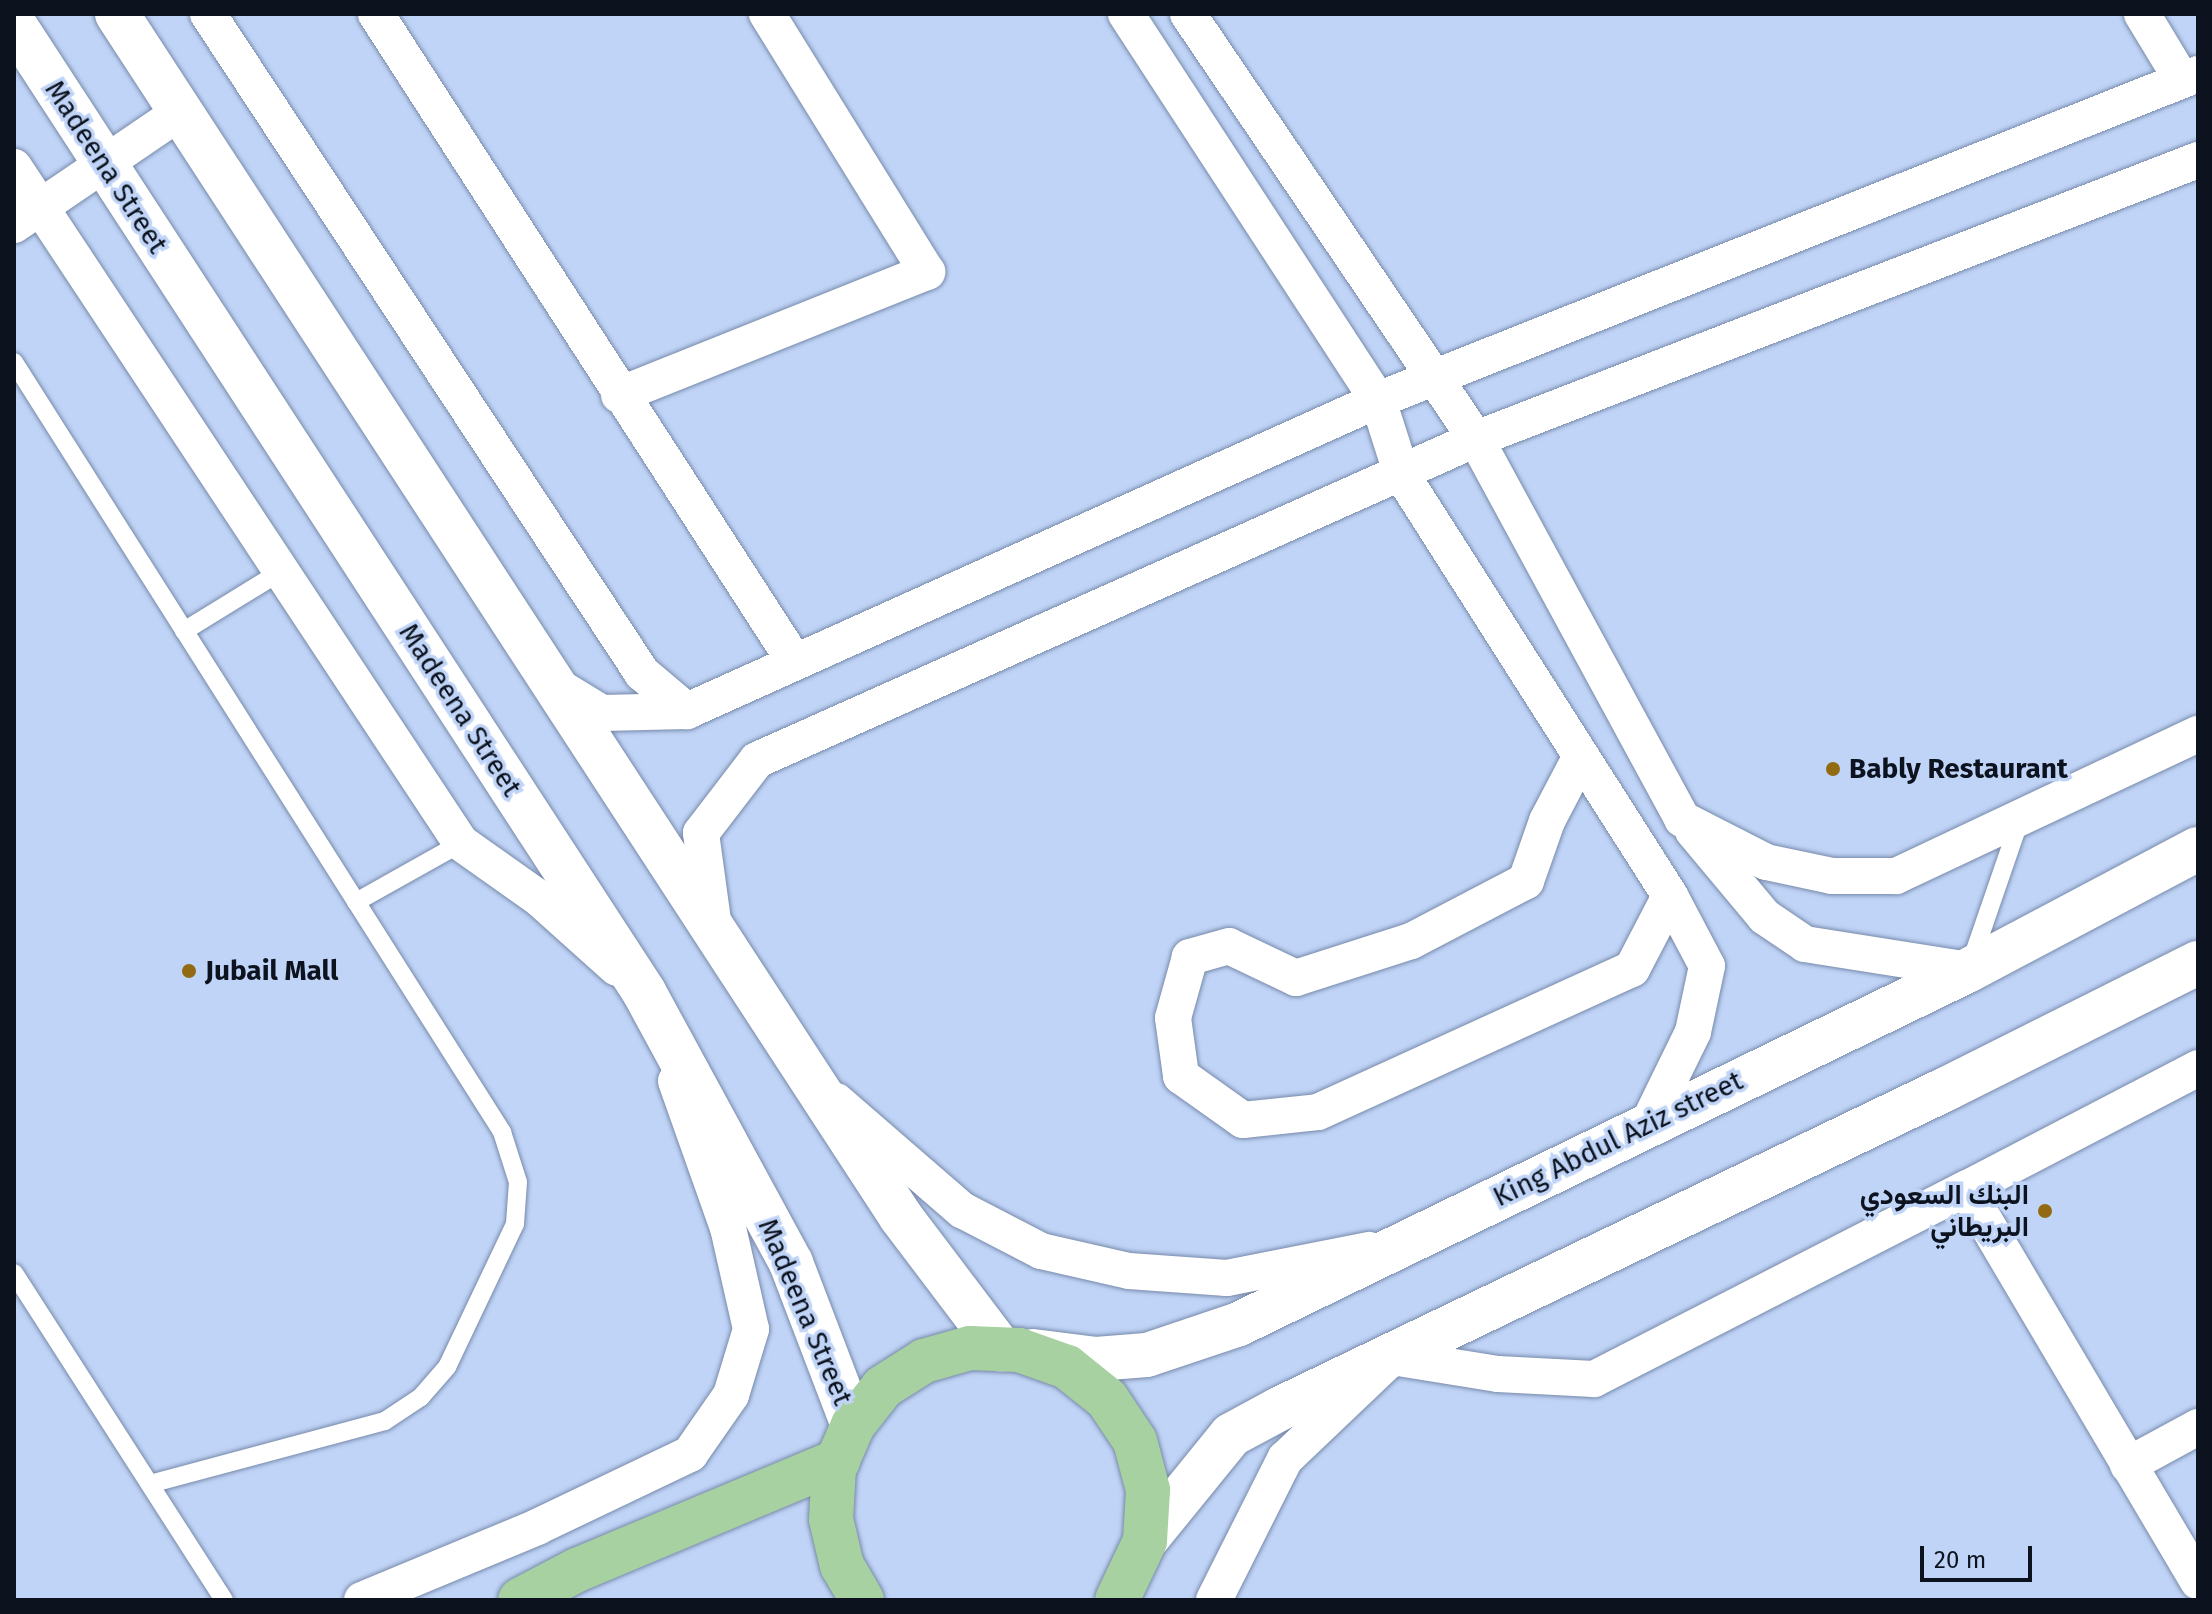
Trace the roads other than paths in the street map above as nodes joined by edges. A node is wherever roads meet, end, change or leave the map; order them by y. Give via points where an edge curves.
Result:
1 (117, 14) edge
2 (208, 14) edge
3 (376, 14) edge
4 (767, 14) edge
5 (1126, 14) edge
6 (1188, 14) edge
7 (2142, 14) edge
8 (14, 24) edge
9 (2190, 77) edge
10 (183, 110) junction
11 (2198, 160) edge
12 (104, 165) junction
13 (14, 167) edge
14 (27, 217) edge
15 (14, 362) edge
16 (1434, 379) junction
17 (619, 395) junction
18 (1378, 400) junction
19 (1476, 439) junction
20 (1402, 475) junction
21 (283, 570) junction
22 (184, 631) junction
23 (793, 659) junction
24 (561, 688) junction
25 (687, 711) junction
26 (2198, 734) edge
27 (1581, 756) junction
28 (2021, 818) junction
29 (1682, 819) junction
30 (461, 843) junction
31 (2198, 849) edge
32 (1670, 896) junction
33 (356, 902) junction
34 (715, 929) junction
35 (2198, 963) edge
36 (1969, 970) junction
37 (644, 992) junction
38 (2198, 1068) edge
39 (820, 1088) junction
40 (1648, 1124) junction
41 (1966, 1189) junction
42 (1402, 1244) junction
43 (14, 1273) edge
44 (1010, 1349) junction
45 (1392, 1357) junction
46 (2198, 1427) edge
47 (845, 1443) junction
48 (2128, 1465) junction
49 (150, 1484) junction
50 (1134, 1579) edge
51 (2198, 1582) edge
52 (224, 1600) edge
53 (362, 1600) edge
54 (520, 1600) edge
55 (862, 1600) edge
56 (1214, 1600) edge

1 - 10 main road
2 - 25 street via 642,673
3 - 17 street
4 - 17 street via 927,272
5 - 18 street
6 - 16 street
7 - 9 street
8 - 12 main road, Madeena Street
9 - 16 street
10 - 12 street
10 - 24 main road
11 - 19 street
12 - 14 street
12 - 37 main road, Madeena Street
13 - 14 street
14 - 21 street
15 - 22 lane
16 - 18 street
16 - 19 street
17 - 23 street
18 - 20 street
18 - 23 street
19 - 20 street
19 - 29 street
20 - 27 street
20 - 34 street via 757,760 701,833
21 - 22 lane
21 - 30 street
22 - 33 lane
23 - 25 street
24 - 25 street via 602,713
24 - 34 main road
26 - 28 street
27 - 32 street
27 - 32 street via 1547,821 1526,881 1411,941 1296,978 1229,946 1190,957 1173,1018 1181,1076 1243,1120 1318,1112 1632,969
28 - 29 street via 1896,876 1832,876 1766,862
28 - 36 lane
29 - 36 street via 1765,917 1805,944
30 - 33 lane
30 - 37 street via 540,899
31 - 36 main road, King Abdul Aziz street
32 - 40 street via 1707,966 1693,1032
33 - 49 lane via 502,1132 518,1182 515,1224 447,1367 421,1397 385,1421
34 - 39 main road
35 - 45 main road
36 - 40 main road, King Abdul Aziz street
37 - 47 main road, Madeena Street via 791,1263
37 - 53 street via 728,1228 751,1329 731,1395 690,1454 537,1527
38 - 41 street
39 - 42 street via 962,1210 1041,1251 1129,1271 1227,1278
39 - 44 main road via 901,1217
40 - 42 main road, King Abdul Aziz street
41 - 45 street via 1594,1379 1498,1374
41 - 48 street
42 - 44 main road, King Abdul Aziz street via 1239,1324 1147,1355 1096,1359
43 - 49 lane
44 - 47 main road via 970,1348 924,1361 883,1387
44 - 50 main road via 1067,1367 1107,1399 1135,1441 1148,1490
45 - 50 main road via 1231,1435
45 - 56 street via 1285,1459
46 - 48 street
47 - 54 main road
47 - 55 main road via 831,1519 842,1566
48 - 51 street
49 - 52 lane

